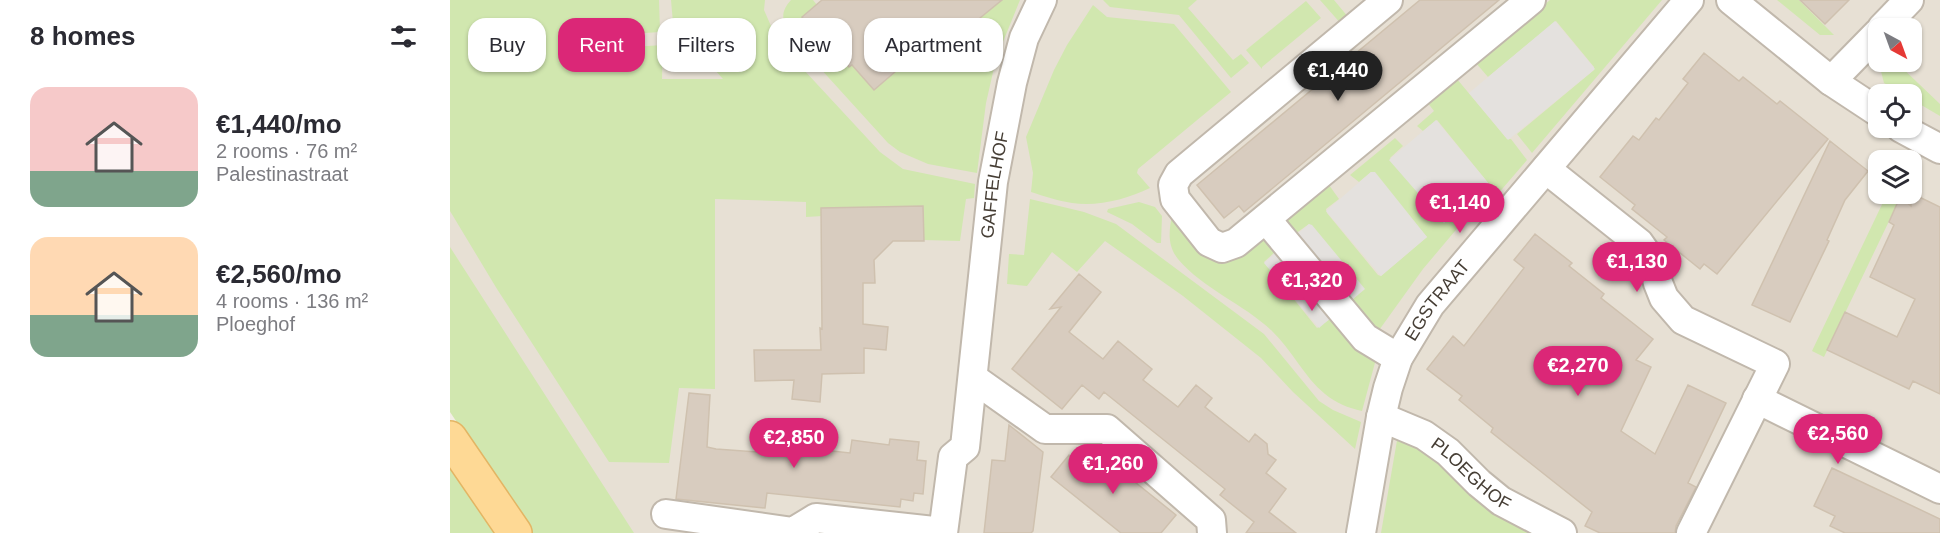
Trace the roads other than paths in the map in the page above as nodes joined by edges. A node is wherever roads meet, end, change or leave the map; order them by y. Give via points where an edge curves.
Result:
1 (1042, 0) edge
2 (1388, 0) edge
3 (1531, 0) edge
4 (1689, 0) edge
5 (1731, 0) edge
6 (1909, 0) edge
7 (1892, 18) edge
8 (1868, 43) edge
9 (1832, 81) junction
10 (1868, 105) edge
11 (1919, 138) edge
12 (1940, 150) edge
13 (1546, 169) junction
14 (1266, 219) junction
15 (1398, 358) junction
16 (973, 378) junction
17 (1757, 399) junction
18 (1381, 417) junction
19 (450, 438) edge
20 (1940, 489) edge
21 (666, 514) dead end
22 (943, 532) edge
23 (515, 533) edge
24 (1212, 533) edge
25 (1361, 533) edge
26 (1562, 533) edge
27 (1691, 533) edge

1 - 16 street, GAFFELHOF via 1024,38 993,182
2 - 14 street via 1179,174 1173,185 1174,199 1209,242 1222,248 1236,243
3 - 14 street
4 - 13 street, EGSTRAAT
5 - 9 street
6 - 7 street
8 - 9 street
9 - 10 street
11 - 12 street
13 - 15 street, EGSTRAAT via 1430,305
13 - 17 street via 1639,243 1653,263 1664,298 1683,320 1774,364
14 - 15 street via 1365,338
15 - 18 street, EGSTRAAT
16 - 22 street, GAFFELHOF via 964,447 953,457
16 - 24 street via 1045,429 1107,429 1211,520
17 - 20 street
17 - 27 street
18 - 25 street, EGSTRAAT
18 - 26 street, PLOEGHOF via 1436,442 1501,501
19 - 23 main road
21 - 22 street, GAFFELHOF via 793,532 816,518

